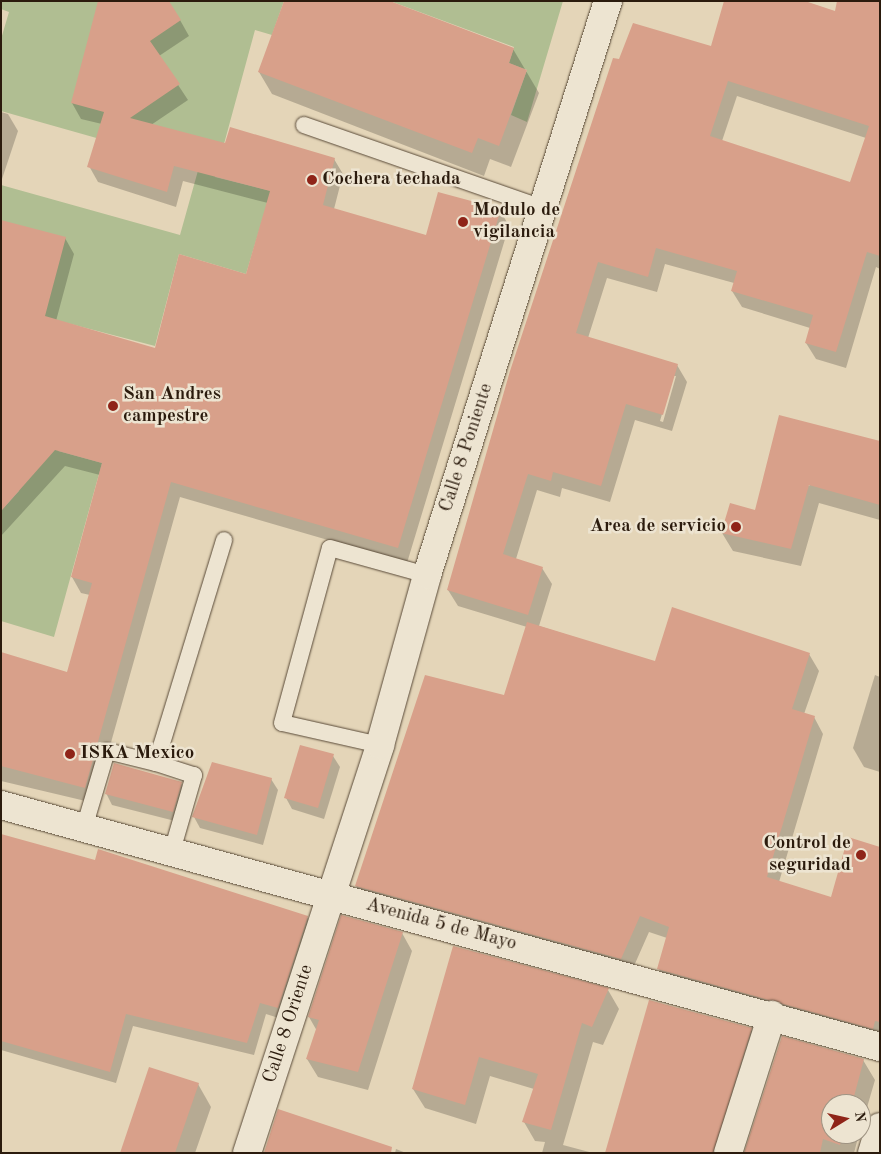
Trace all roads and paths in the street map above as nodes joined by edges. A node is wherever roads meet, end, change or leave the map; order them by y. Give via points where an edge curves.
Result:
1 (608, 1) edge
2 (304, 125) dead end
3 (543, 208) junction
4 (224, 540) dead end
5 (426, 575) junction
6 (380, 745) junction
7 (156, 763) junction
8 (1, 805) edge
9 (84, 828) junction
10 (172, 851) junction
11 (331, 896) junction
12 (772, 1015) junction
13 (880, 1048) edge
14 (880, 1127) edge
15 (247, 1153) edge
16 (728, 1153) edge
17 (872, 1153) edge

1 - 3 street, Calle 8 Poniente
2 - 3 lane
3 - 5 street, Calle 8 Poniente
4 - 7 lane
5 - 6 street, Calle 8 Poniente
5 - 6 lane via 330,548 282,723
6 - 11 street, Calle 8 Poniente
7 - 9 lane via 107,751
7 - 10 lane via 194,775
8 - 9 street, Avenida 5 de Mayo
9 - 10 street, Avenida 5 de Mayo
10 - 11 street, Avenida 5 de Mayo
11 - 12 street, Avenida 5 de Mayo
11 - 15 street, Calle 8 Oriente
12 - 13 street, Avenida 5 de Mayo
12 - 16 street
14 - 17 street

